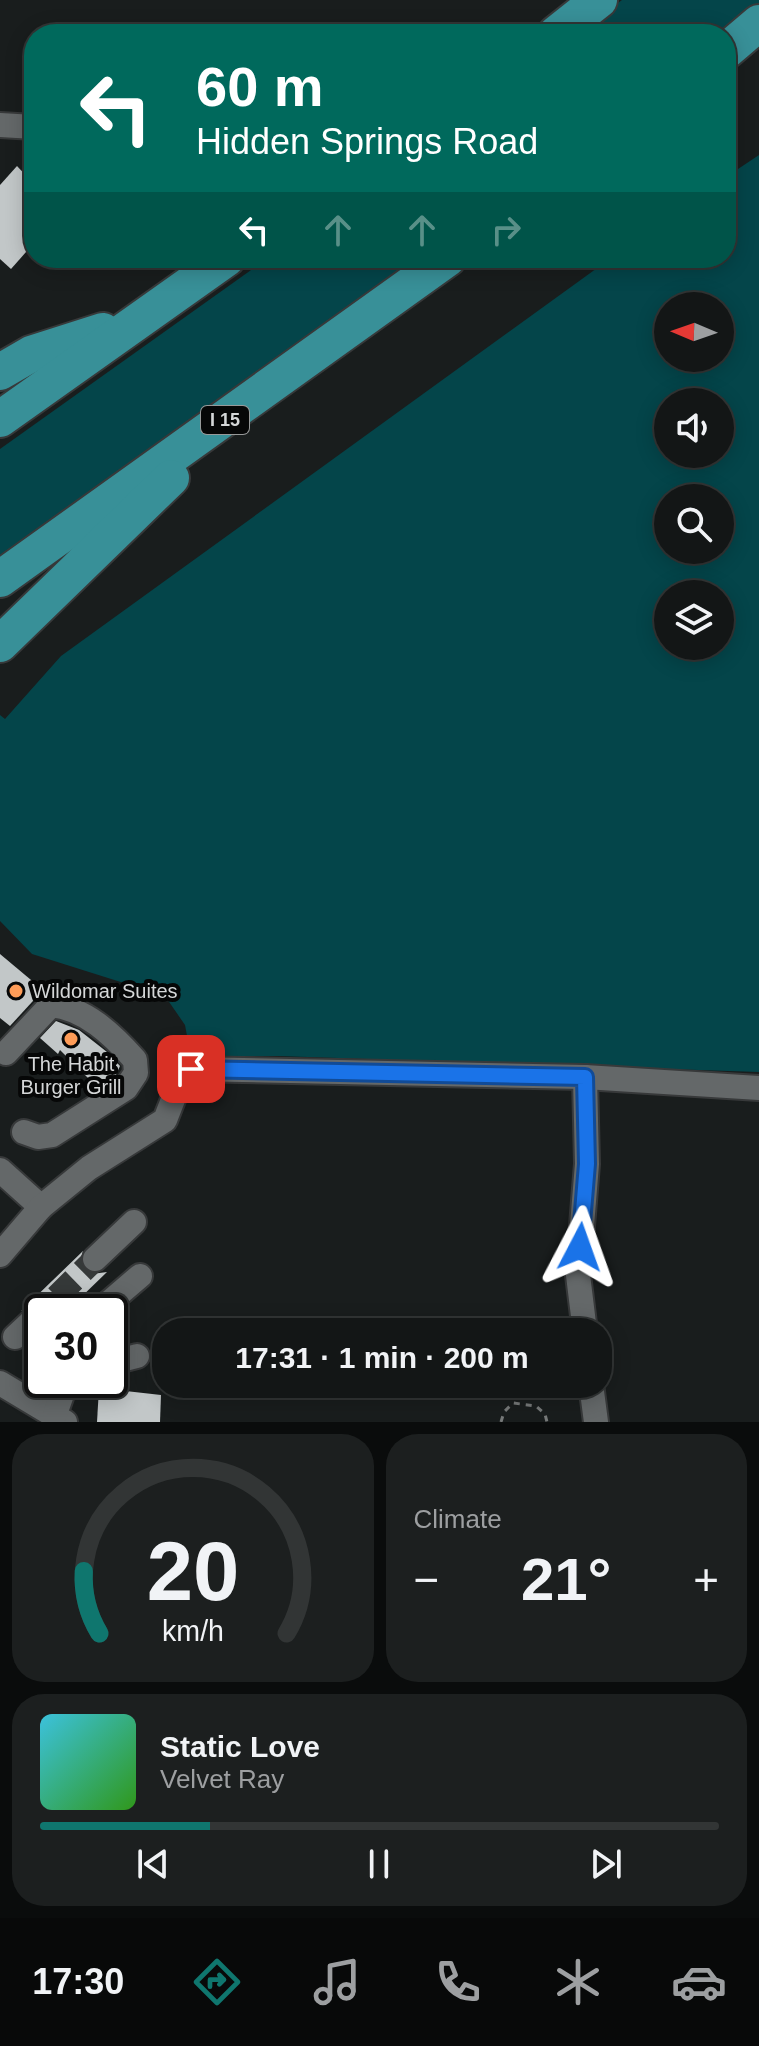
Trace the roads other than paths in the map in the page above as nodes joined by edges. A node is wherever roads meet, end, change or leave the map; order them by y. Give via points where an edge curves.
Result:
1 (599, 0) edge
2 (759, 23) edge
3 (569, 24) edge
4 (736, 43) edge
5 (0, 125) edge
6 (24, 126) edge
7 (212, 268) edge
8 (434, 268) edge
9 (135, 320) junction
10 (0, 372) edge
11 (233, 414) junction
12 (0, 419) edge
13 (0, 579) edge
14 (0, 644) edge
15 (6, 1053) dead end
16 (585, 1077) junction
17 (759, 1088) edge
18 (24, 1132) dead end
19 (0, 1170) edge
20 (41, 1207) junction
21 (134, 1222) dead end
22 (0, 1255) edge
23 (95, 1259) tunnel mouth
24 (140, 1276) dead end
25 (119, 1294) edge
26 (583, 1318) edge
27 (137, 1356) dead end
28 (128, 1358) edge
29 (0, 1383) edge
30 (64, 1398) edge
31 (593, 1398) edge
32 (60, 1418) edge
33 (596, 1422) edge

1 - 3 highway
2 - 4 highway
5 - 6 street
7 - 9 highway
8 - 11 highway, I 15
9 - 10 highway via 31,354
9 - 12 highway
11 - 13 highway, I 15
11 - 14 highway via 124,528
15 - 18 street via 51,1005 88,1017 135,1060 136,1073 114,1096 52,1135
16 - 17 street
16 - 20 street via 191,1069 183,1074 165,1120 89,1168
16 - 26 street via 587,1164 578,1275
19 - 20 street
20 - 22 street
21 - 23 street
24 - 25 street
27 - 28 street
29 - 32 street
30 - 32 street
31 - 33 street

